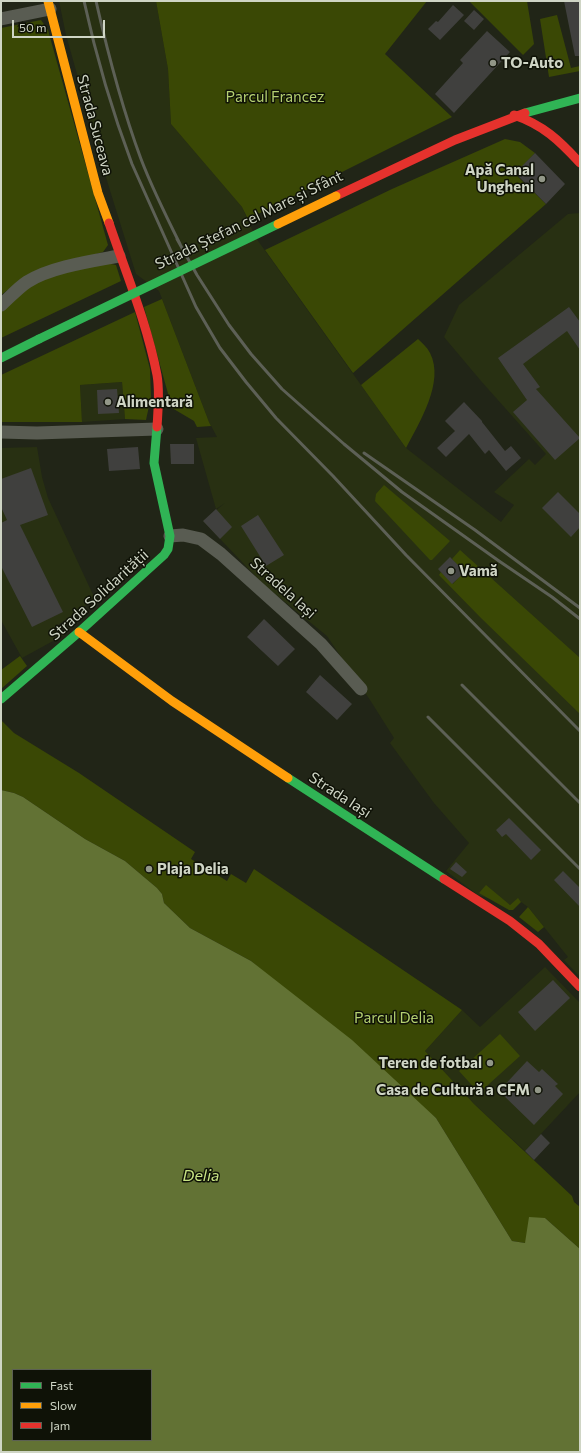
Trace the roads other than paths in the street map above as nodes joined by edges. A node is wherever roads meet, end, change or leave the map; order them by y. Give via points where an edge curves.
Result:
1 (49, 5) edge
2 (1, 19) edge
3 (580, 98) edge
4 (514, 115) junction
5 (580, 162) edge
6 (119, 256) junction
7 (1, 305) edge
8 (1, 358) edge
9 (158, 429) junction
10 (1, 432) edge
11 (170, 536) junction
12 (79, 632) junction
13 (361, 689) dead end
14 (1, 699) edge
15 (580, 987) edge

1 - 2 street
1 - 6 street, Strada Suceava via 98,193
3 - 4 street, Strada Ștefan cel Mare și Sfânt
4 - 5 street via 543,128
4 - 8 street, Strada Ștefan cel Mare și Sfânt, bridge via 459,137
6 - 7 street via 82,262 52,271 27,282
6 - 9 street, Strada Solidarității via 144,326 157,376
9 - 10 street
9 - 11 street, Strada Solidarității via 154,463
11 - 12 street, Strada Solidarității via 168,549 164,555
11 - 13 street, Stradela Iași via 183,535 201,539 221,554 321,644
12 - 14 street, Strada Solidarității
12 - 15 street, Strada Iași via 172,701 510,921 539,944

